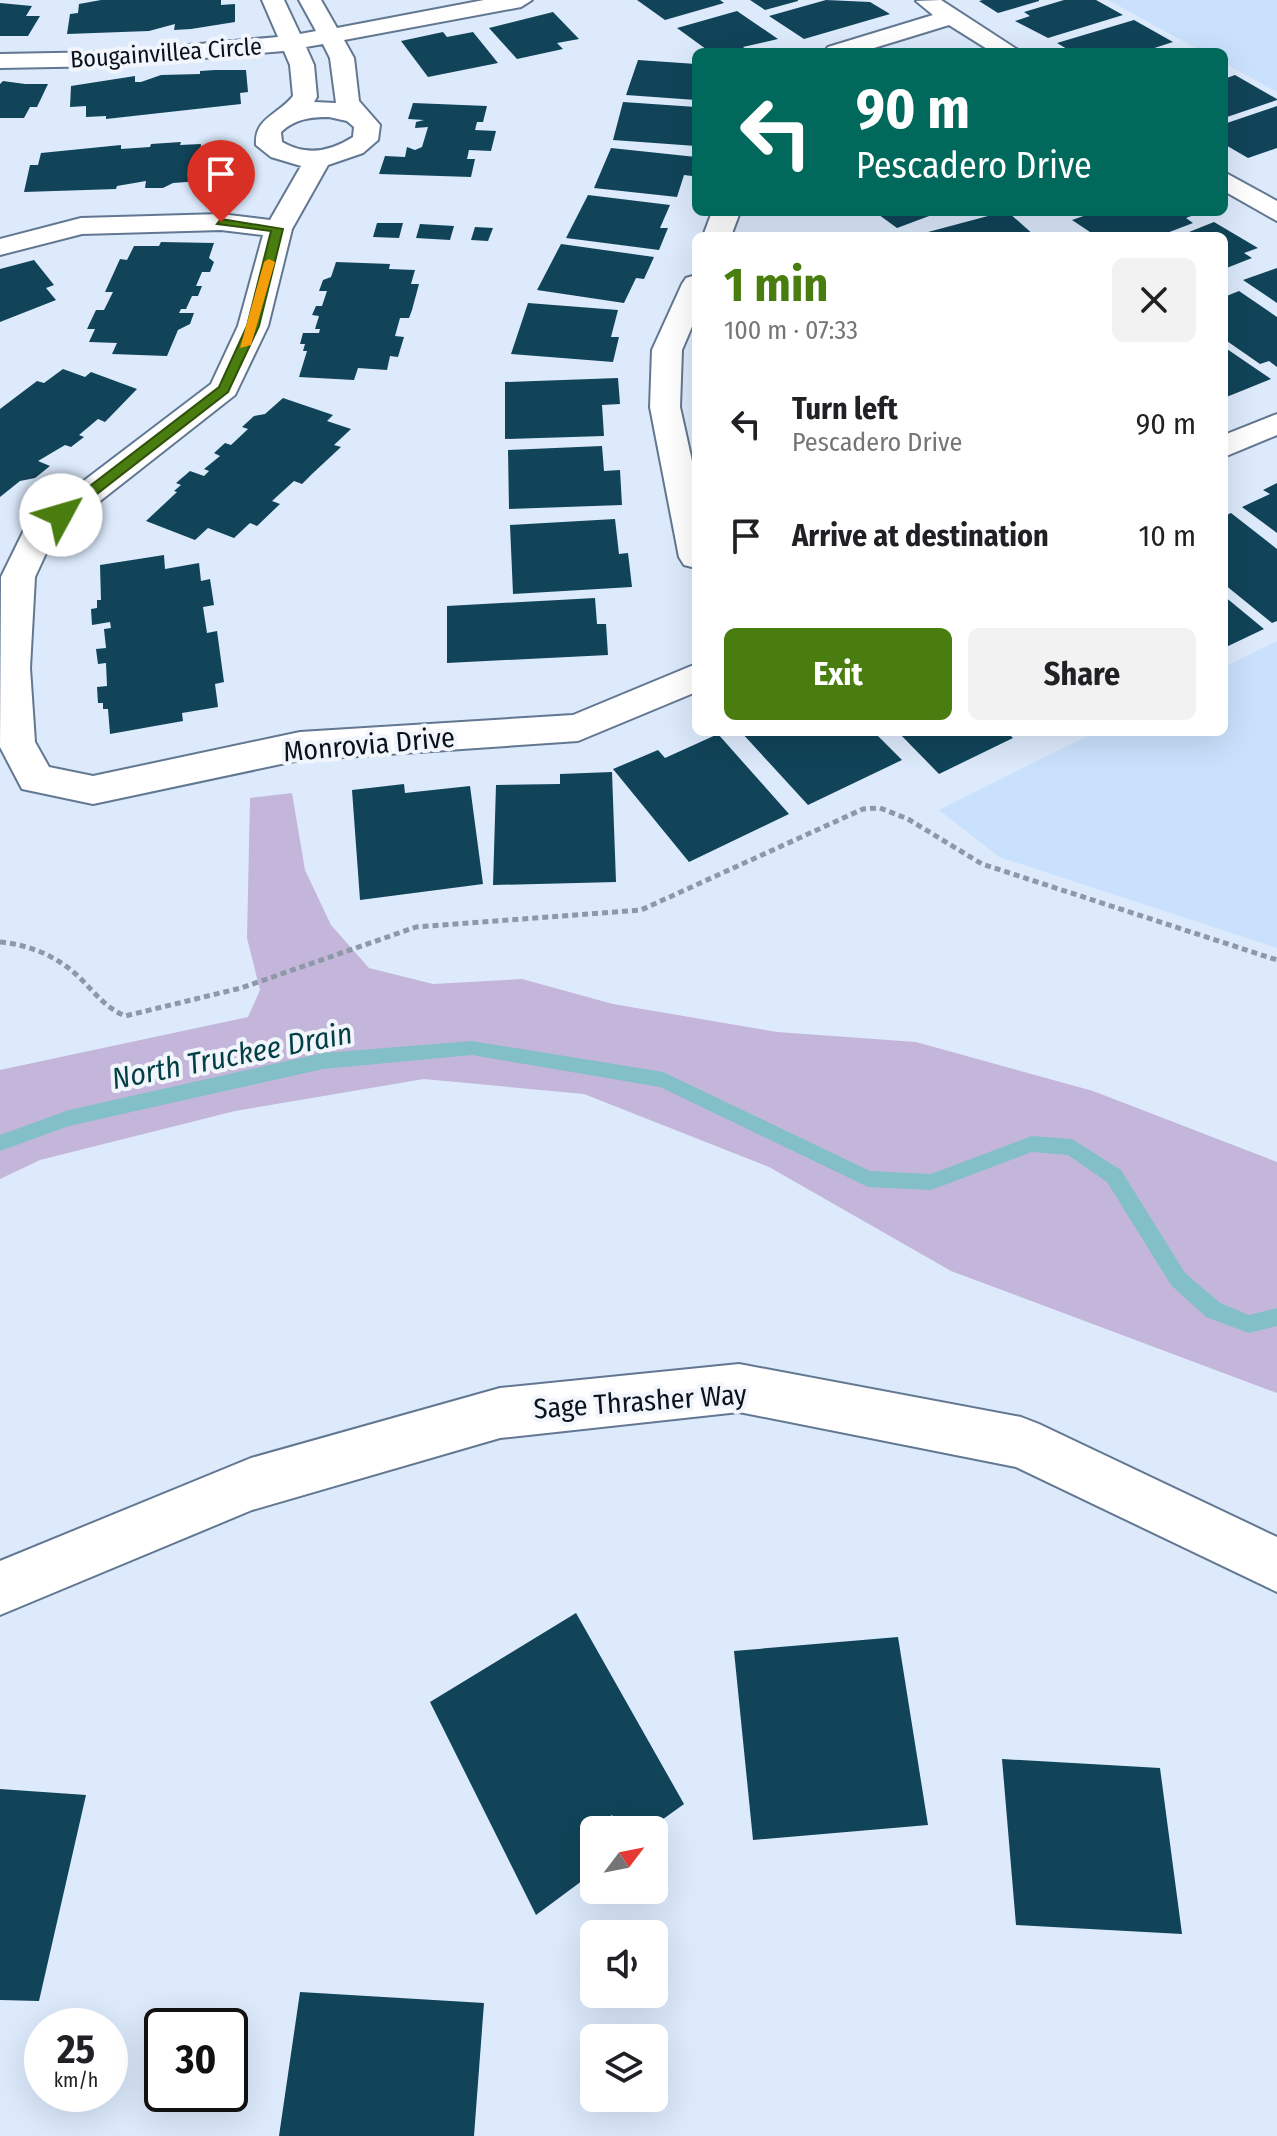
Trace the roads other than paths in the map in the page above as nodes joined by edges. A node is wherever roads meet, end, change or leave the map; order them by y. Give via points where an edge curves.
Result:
1 (273, 0) edge
2 (310, 0) edge
3 (521, 0) edge
4 (925, 0) edge
5 (951, 17) junction
6 (331, 36) junction
7 (292, 43) junction
8 (849, 48) edge
9 (1002, 48) edge
10 (0, 61) edge
11 (292, 114) junction
12 (356, 115) junction
13 (318, 159) junction
14 (1228, 182) edge
15 (1277, 213) edge
16 (278, 229) junction
17 (0, 247) edge
18 (692, 293) edge
19 (1277, 423) edge
20 (1228, 445) edge
21 (692, 538) edge
22 (6, 670) edge
23 (692, 679) edge
24 (1277, 1565) edge
25 (0, 1588) edge

1 - 7 street
2 - 6 street
3 - 6 street
4 - 5 street
5 - 8 street
5 - 9 street
6 - 7 street, Bougainvillea Circle
6 - 12 street via 342,58 347,101
7 - 10 street, Bougainvillea Circle via 109,59
7 - 11 street via 302,65 305,97
11 - 12 street via 329,109
11 - 13 street via 271,126 269,145 294,157
12 - 13 street via 367,125 365,140 354,149
13 - 16 street
14 - 15 street
16 - 17 street via 221,222 81,226
16 - 22 street via 253,326 224,389 39,532 18,577
18 - 21 street via 667,350 665,407
19 - 20 street
22 - 23 street, Monrovia Drive via 16,742 36,779 93,790 300,746 578,728
24 - 25 street, Sage Thrasher Way via 1021,1442 739,1388 500,1413 251,1484

